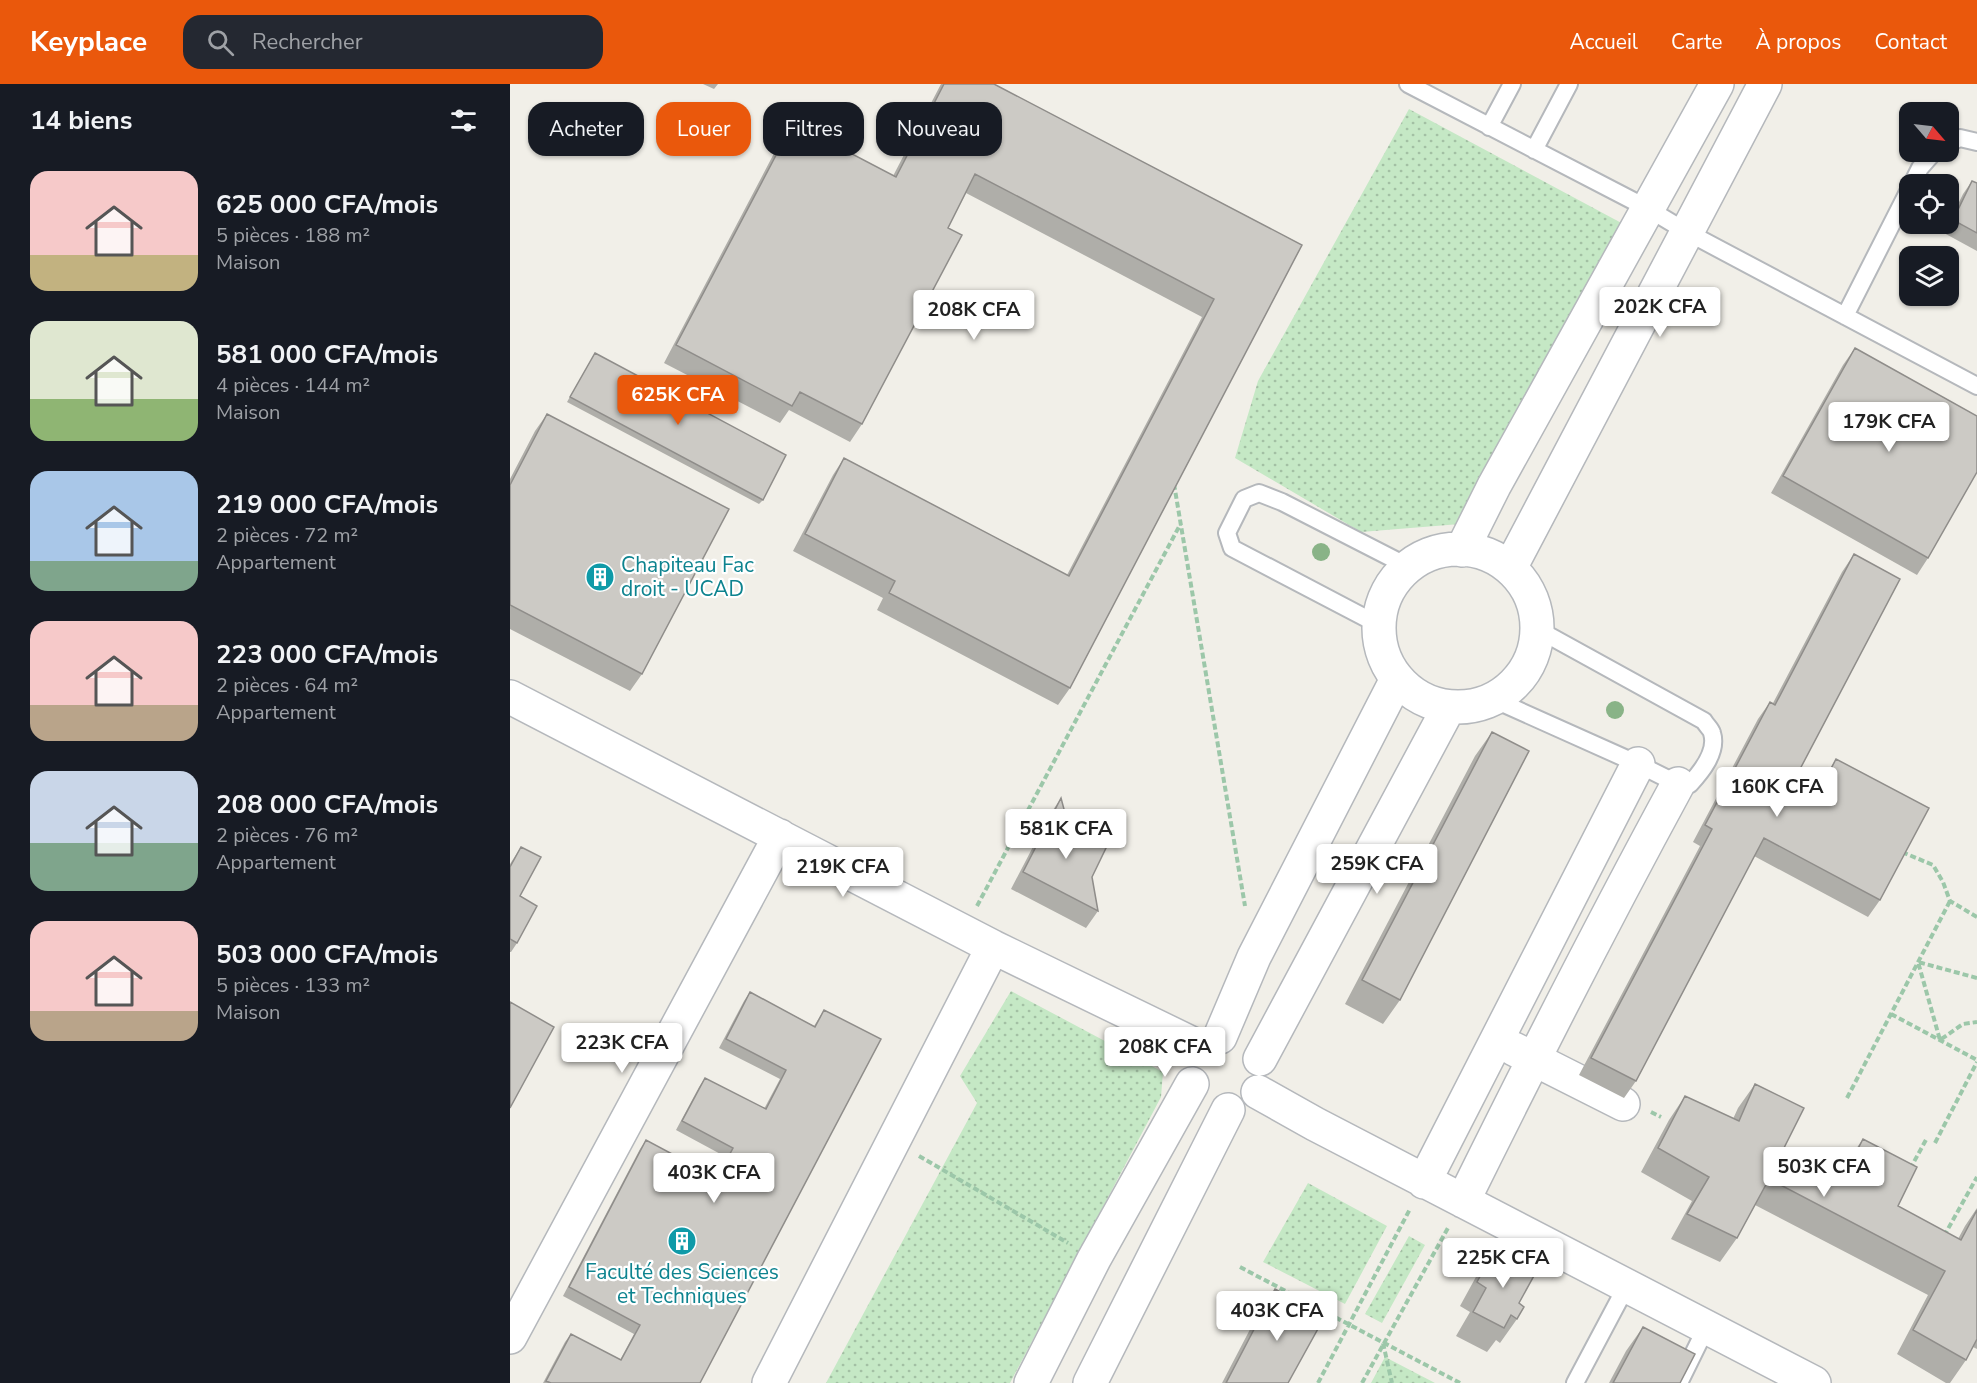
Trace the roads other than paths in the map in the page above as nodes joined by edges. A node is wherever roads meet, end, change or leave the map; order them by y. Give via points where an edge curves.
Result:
1 (1408, 84) edge
2 (1512, 84) edge
3 (1569, 84) edge
4 (1717, 84) edge
5 (1765, 84) edge
6 (1490, 127) junction
7 (1959, 138) edge
8 (1977, 142) edge
9 (1534, 150) junction
10 (1647, 208) junction
11 (1899, 210) edge
12 (1688, 232) junction
13 (1845, 316) junction
14 (1977, 386) edge
15 (1462, 550) junction
16 (1408, 567) junction
17 (1510, 568) junction
18 (1379, 625) junction
19 (1537, 629) junction
20 (1397, 679) junction
21 (510, 697) edge
22 (1493, 699) junction
23 (1449, 707) junction
24 (1638, 764) junction
25 (1678, 784) junction
26 (780, 836) junction
27 (1592, 855) junction
28 (1629, 874) junction
29 (993, 946) junction
30 (1534, 969) junction
31 (1571, 988) junction
32 (1497, 1040) junction
33 (1210, 1042) junction
34 (1260, 1059) junction
35 (1533, 1059) junction
36 (1192, 1084) junction
37 (1258, 1092) junction
38 (1623, 1104) dead end
39 (1228, 1110) junction
40 (1425, 1182) junction
41 (1463, 1202) junction
42 (1626, 1287) junction
43 (1706, 1328) junction
44 (510, 1337) edge
45 (769, 1383) edge
46 (1030, 1383) edge
47 (1090, 1383) edge
48 (1575, 1383) edge
49 (1679, 1383) edge
50 (1814, 1383) edge

1 - 6 lane
2 - 6 lane
3 - 9 lane
4 - 10 street
5 - 12 street
6 - 9 lane
7 - 8 lane
9 - 10 lane
10 - 12 lane
10 - 15 street
11 - 13 lane
12 - 13 lane
12 - 17 street
13 - 14 lane
15 - 16 street via 1443,551
15 - 17 street via 1488,555
16 - 18 street via 1388,593
16 - 18 lane via 1282,502 1259,493 1244,499 1227,533 1232,548
17 - 19 street via 1525,586 1534,606
18 - 20 street via 1381,644
19 - 22 street via 1534,651 1525,671
19 - 25 lane via 1704,721 1712,733 1712,750 1701,773 1690,784
20 - 23 street via 1412,693
20 - 33 street
21 - 26 street
22 - 23 street
22 - 24 lane
23 - 34 street
24 - 25 lane
24 - 27 street
25 - 28 street
26 - 29 street
26 - 44 street
27 - 28 street
27 - 30 street
28 - 31 street
29 - 33 street
29 - 45 street
30 - 31 street
30 - 32 street
31 - 35 street
32 - 35 street
32 - 40 street
33 - 34 street via 1232,1037 1244,1041
33 - 36 street via 1194,1055
34 - 37 street via 1263,1070
35 - 38 street
35 - 41 street
36 - 39 street via 1206,1103
36 - 46 street
37 - 39 street via 1240,1107
37 - 40 street
39 - 47 street
40 - 41 street
41 - 42 street
42 - 43 street
42 - 48 lane
43 - 49 lane
43 - 50 street

